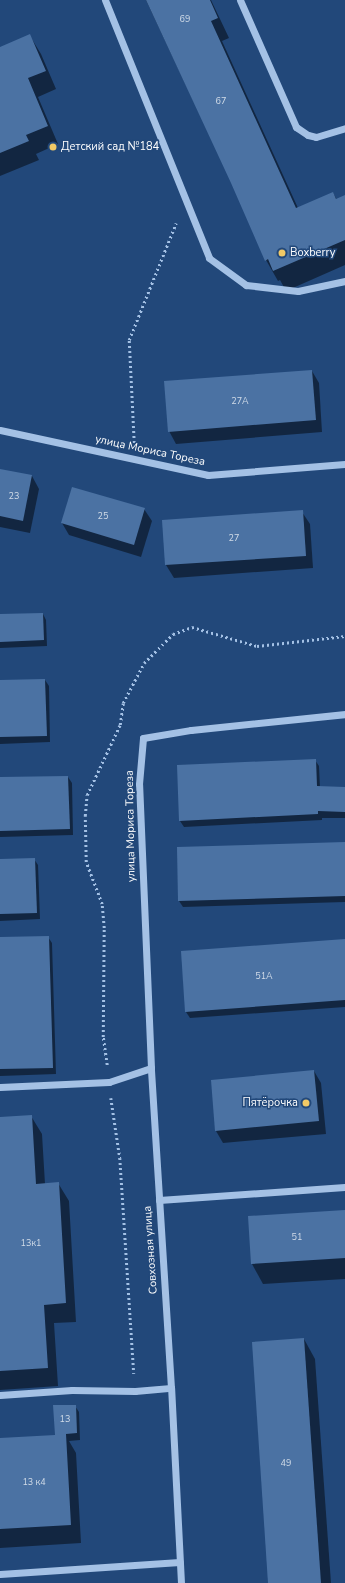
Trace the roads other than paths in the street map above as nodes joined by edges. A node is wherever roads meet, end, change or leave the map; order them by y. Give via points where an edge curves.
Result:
1 (105, 0) edge
2 (240, 0) edge
3 (345, 128) edge
4 (345, 281) edge
5 (0, 430) edge
6 (345, 464) edge
7 (345, 714) edge
8 (151, 1068) junction
9 (0, 1087) edge
10 (345, 1187) edge
11 (159, 1200) junction
12 (171, 1388) junction
13 (0, 1395) edge
14 (180, 1562) junction
15 (0, 1574) edge
16 (181, 1583) edge

1 - 4 street via 209,258 246,285 298,291
2 - 3 street via 296,127 316,137
5 - 6 street, улица Мориса Тореза via 208,475
7 - 8 street, улица Мориса Тореза via 191,730 143,738 140,784
8 - 9 street via 109,1082
8 - 11 street, Совхозная улица
10 - 11 street
11 - 12 street, Совхозная улица
12 - 13 street via 136,1391 72,1390
12 - 14 street, Совхозная улица
14 - 15 street
14 - 16 street, Совхозная улица

